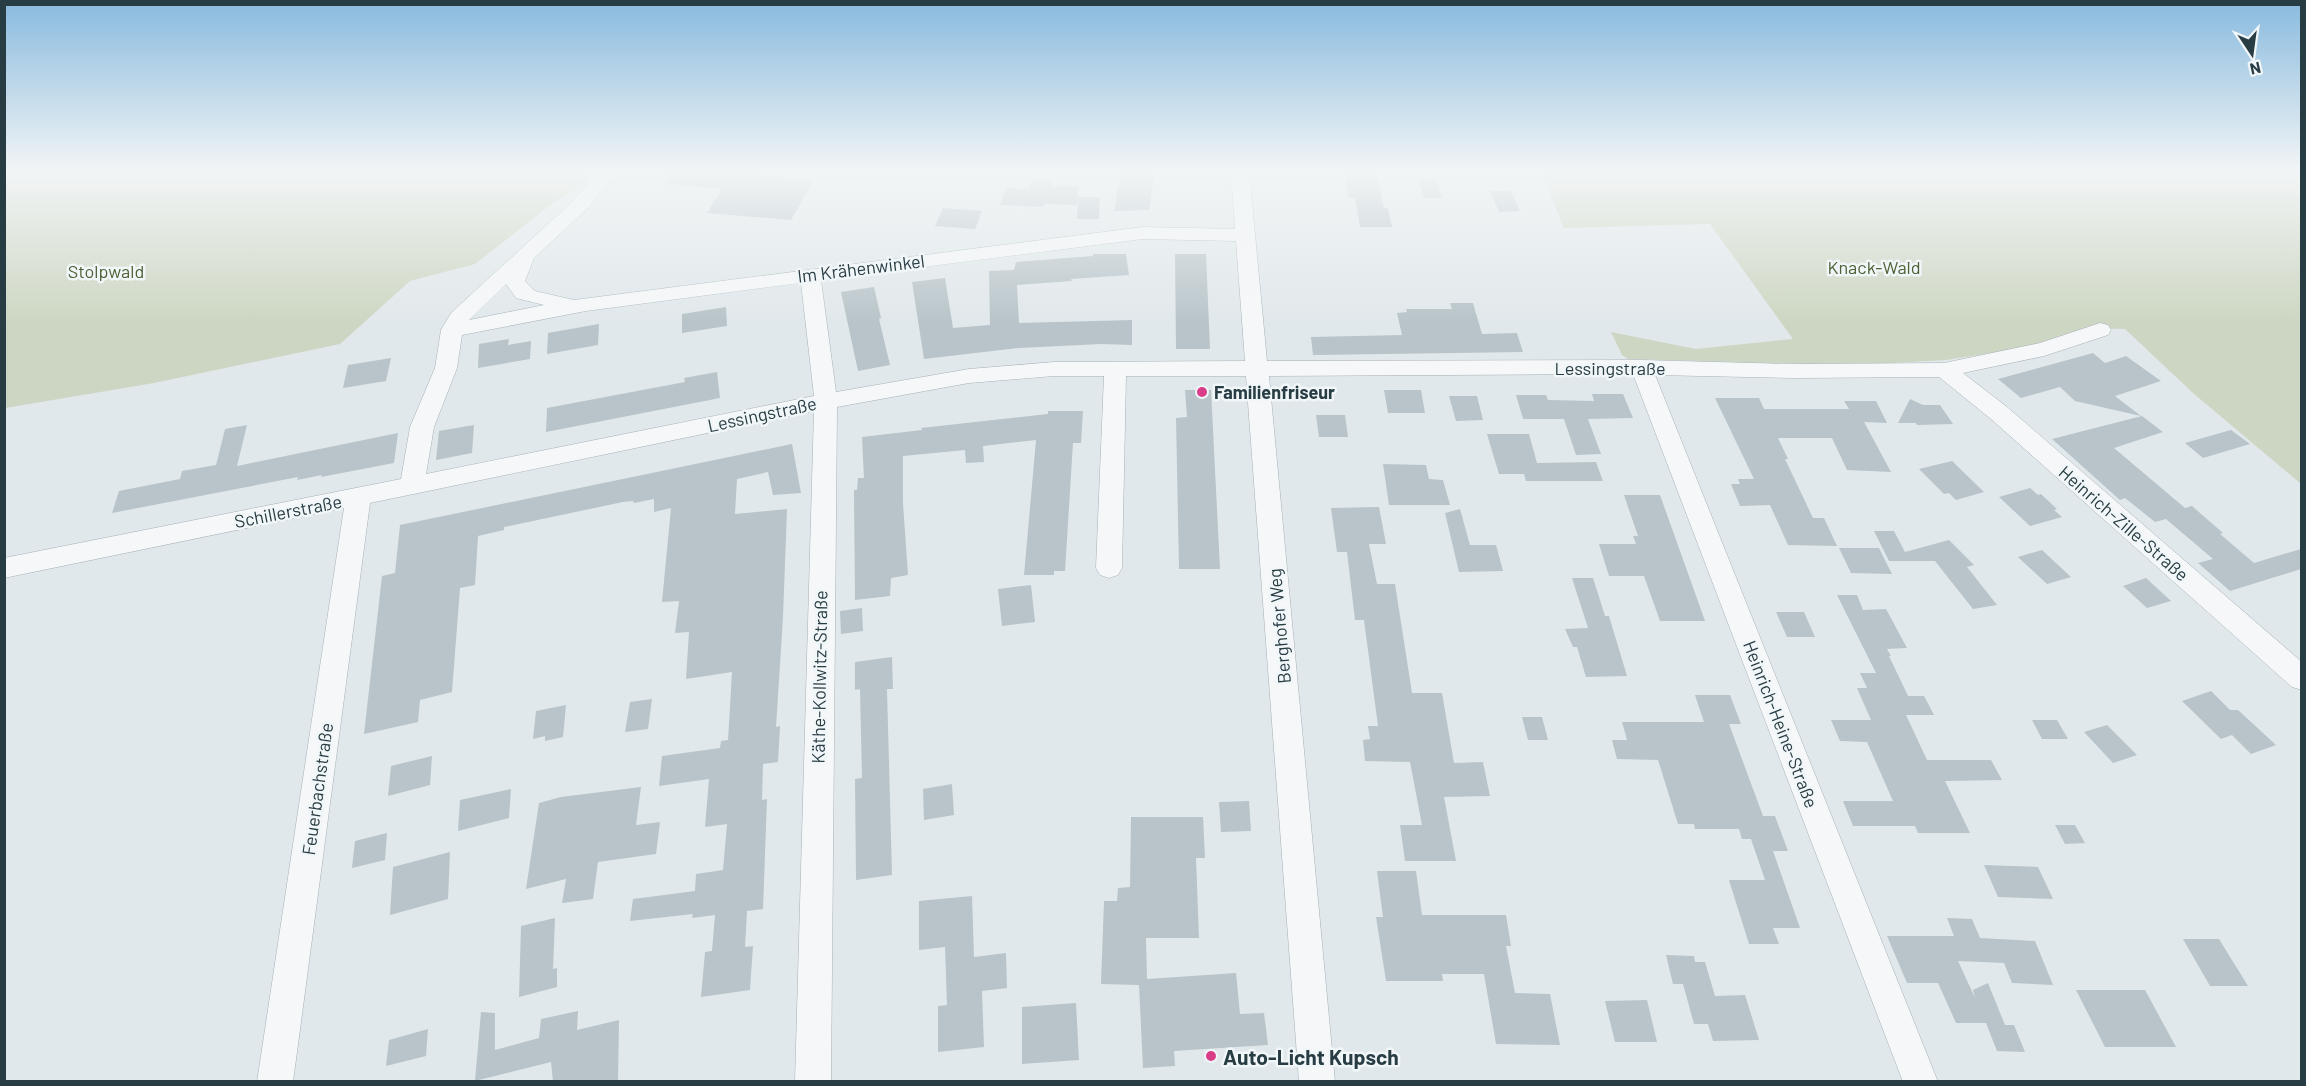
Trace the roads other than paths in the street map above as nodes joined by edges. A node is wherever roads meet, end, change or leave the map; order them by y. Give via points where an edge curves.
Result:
1 (562, 222) edge
2 (1244, 222) edge
3 (1245, 235) junction
4 (525, 255) junction
5 (810, 274) junction
6 (586, 304) junction
7 (452, 330) junction
8 (2100, 330) dead end
9 (1641, 367) junction
10 (1115, 369) junction
11 (1258, 369) junction
12 (1944, 370) junction
13 (826, 401) junction
14 (412, 486) junction
15 (358, 497) junction
16 (4, 568) edge
17 (1109, 568) dead end
18 (2301, 679) edge
19 (275, 1082) edge
20 (813, 1082) edge
21 (1317, 1082) edge
22 (1921, 1082) edge

1 - 4 street, Im Krähenwinkel
2 - 3 street, Berghofer Weg
3 - 5 street, Im Krähenwinkel via 1143,233
3 - 11 street, Berghofer Weg
4 - 6 street, Im Krähenwinkel via 514,281 523,292 564,303
4 - 7 street via 462,313
5 - 6 street, Im Krähenwinkel
5 - 13 street, Käthe-Kollwitz-Straße
6 - 7 street, Im Krähenwinkel
7 - 14 street via 446,368 422,427
8 - 12 street, Lessingstraße via 2044,348
9 - 11 street, Lessingstraße
9 - 12 street, Lessingstraße
9 - 22 street, Heinrich-Heine-Straße
10 - 11 street, Lessingstraße
10 - 13 street, Lessingstraße via 969,376
10 - 17 street
11 - 21 street, Berghofer Weg
12 - 18 street, Heinrich-Zille-Straße via 1999,413
13 - 14 street, Lessingstraße
13 - 20 street, Käthe-Kollwitz-Straße
14 - 15 street, Schillerstraße
15 - 16 street, Schillerstraße
15 - 19 street, Feuerbachstraße

